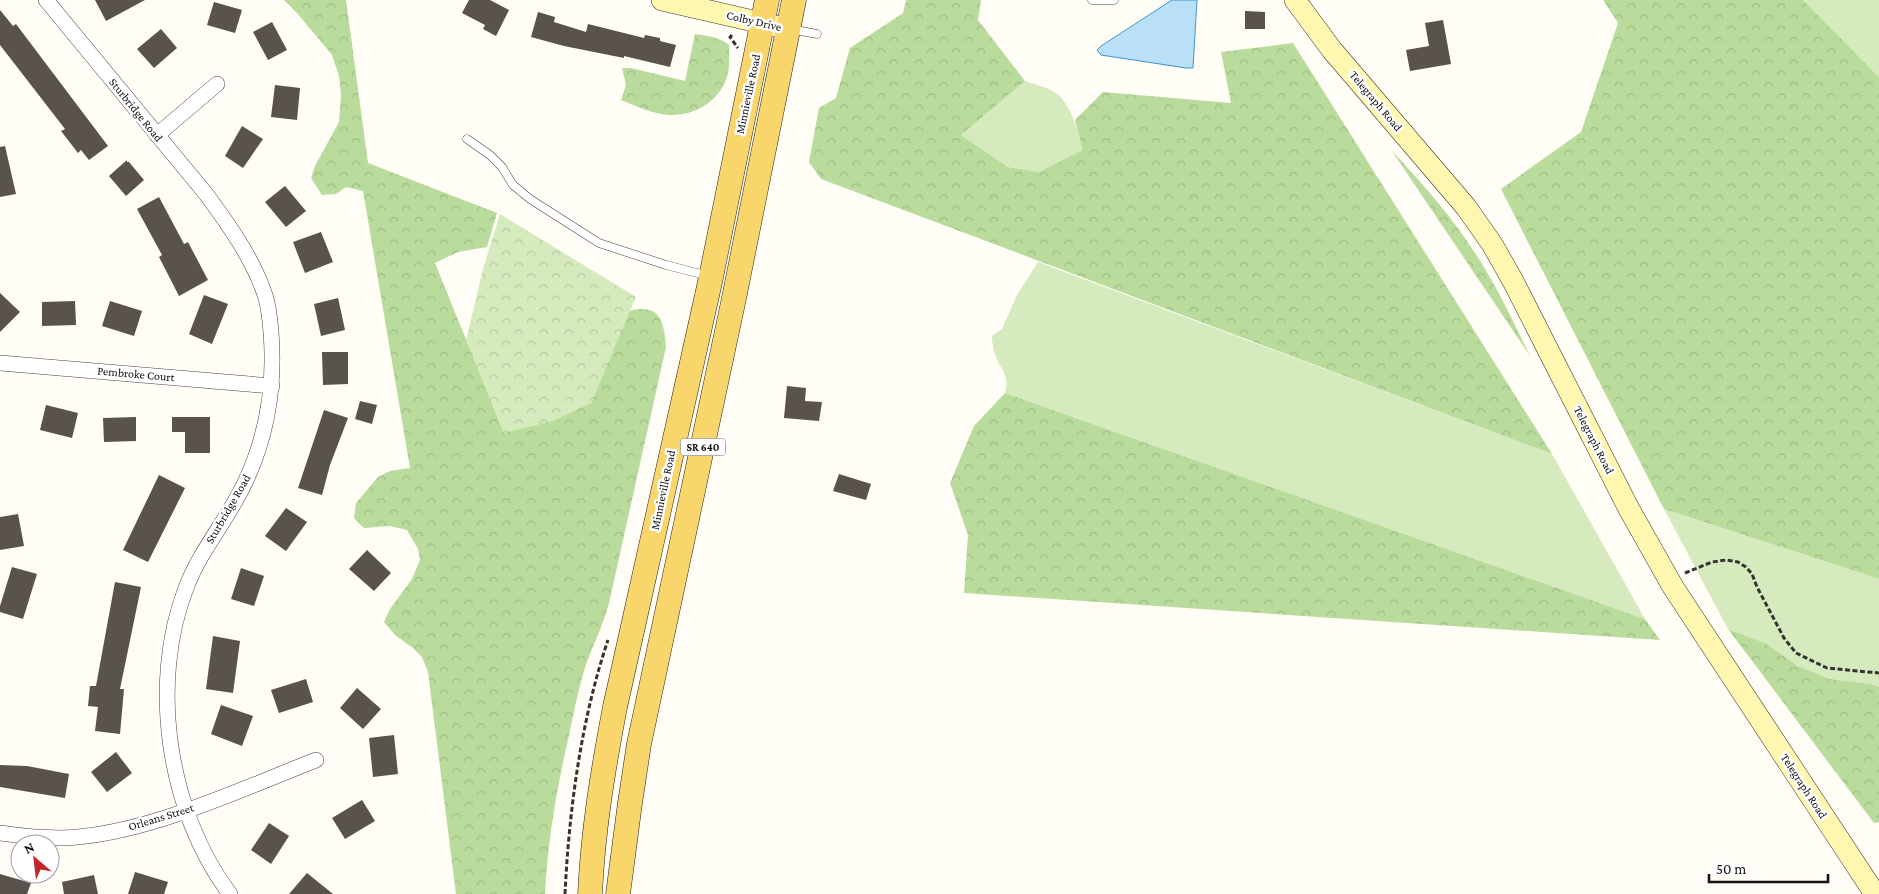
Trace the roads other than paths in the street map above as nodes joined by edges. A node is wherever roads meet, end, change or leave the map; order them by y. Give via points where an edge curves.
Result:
1 (46, 0) edge
2 (662, 0) edge
3 (767, 0) edge
4 (794, 0) edge
5 (1092, 0) edge
6 (1114, 0) edge
7 (1295, 0) edge
8 (763, 23) junction
9 (788, 29) junction
10 (817, 34) dead end
11 (217, 84) dead end
12 (157, 135) junction
13 (467, 139) dead end
14 (711, 276) junction
15 (0, 363) edge
16 (272, 386) junction
17 (316, 760) dead end
18 (186, 810) junction
19 (0, 832) edge
20 (230, 894) edge
21 (590, 894) edge
22 (618, 894) edge
23 (1875, 894) edge

1 - 12 street, Sturbridge Road
2 - 8 main road, Colby Drive
3 - 8 main road, Minnieville Road / SR 640
4 - 9 main road, Minnieville Road / SR 640
5 - 6 lane
7 - 23 main road, Telegraph Road via 1332,50 1466,207 1492,244 1667,577
8 - 9 main road, Colby Drive
8 - 14 main road, Minnieville Road / SR 640
9 - 10 lane
9 - 22 main road, Minnieville Road / SR 640 via 726,341 639,744
11 - 12 street
12 - 16 street, Sturbridge Road via 206,194 249,260 265,295 270,320
13 - 14 lane via 490,155 513,185 530,199 599,243
14 - 21 main road, Minnieville Road / SR 640 via 615,707 602,775
15 - 16 street, Pembroke Court
16 - 18 street, Sturbridge Road via 262,441 234,505 199,558 172,636 167,700 172,752
17 - 18 street, Orleans Street
18 - 19 street, Orleans Street via 144,824 93,835 46,838
18 - 20 street, Sturbridge Road via 207,857

